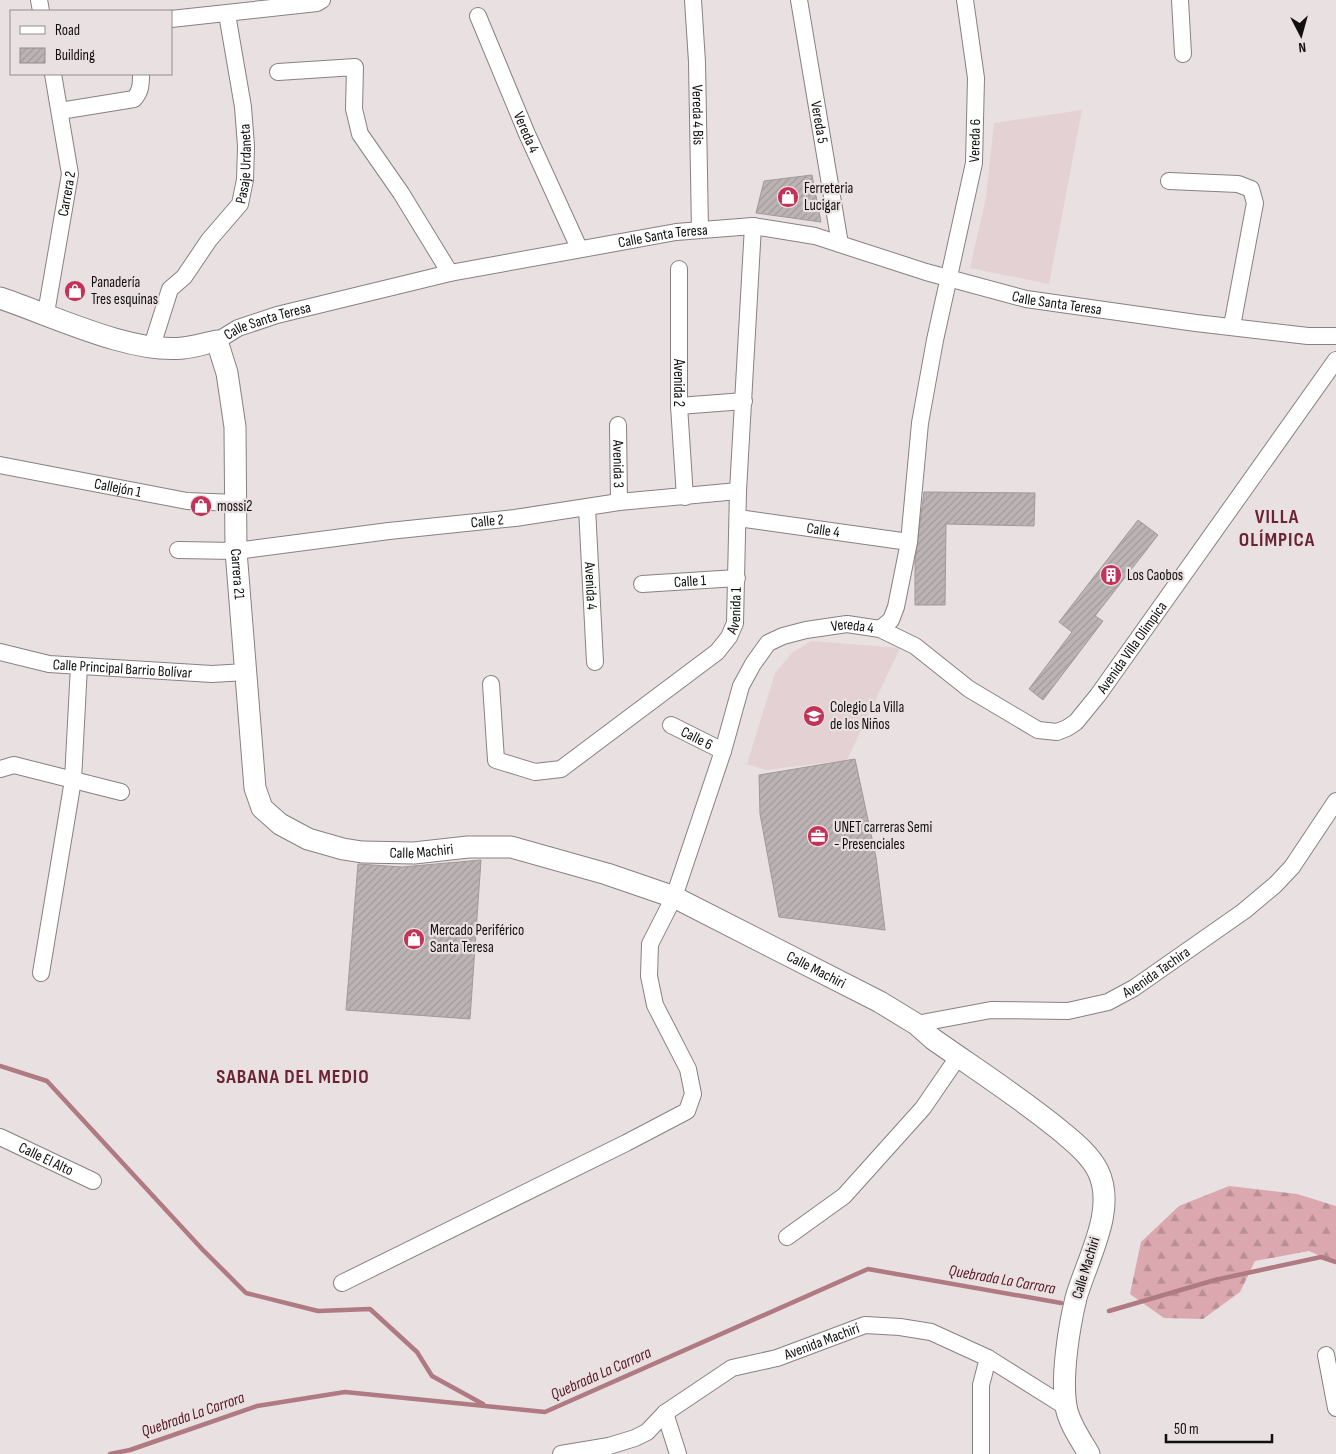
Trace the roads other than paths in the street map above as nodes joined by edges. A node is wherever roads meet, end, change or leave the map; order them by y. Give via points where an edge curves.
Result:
1 (322, 0) edge
2 (693, 0) edge
3 (799, 0) edge
4 (965, 0) edge
5 (1180, 0) edge
6 (227, 14) junction
7 (478, 16) dead end
8 (172, 19) edge
9 (1183, 54) dead end
10 (278, 72) dead end
11 (53, 75) edge
12 (141, 75) edge
13 (60, 111) junction
14 (1169, 181) dead end
15 (752, 226) junction
16 (700, 230) junction
17 (840, 244) junction
18 (579, 248) junction
19 (680, 269) dead end
20 (450, 273) junction
21 (949, 278) junction
22 (0, 298) edge
23 (46, 314) junction
24 (1232, 326) junction
25 (1336, 336) edge
26 (217, 341) junction
27 (152, 346) junction
28 (1336, 360) edge
29 (744, 401) junction
30 (679, 406) junction
31 (618, 425) dead end
32 (0, 466) edge
33 (738, 491) junction
34 (685, 497) junction
35 (620, 502) junction
36 (236, 504) junction
37 (587, 508) junction
38 (738, 518) junction
39 (909, 542) junction
40 (178, 550) dead end
41 (236, 551) junction
42 (737, 578) junction
43 (642, 584) dead end
44 (880, 629) junction
45 (0, 652) edge
46 (595, 662) dead end
47 (79, 666) junction
48 (246, 672) junction
49 (491, 684) dead end
50 (670, 724) dead end
51 (722, 751) junction
52 (0, 769) edge
53 (73, 780) junction
54 (121, 792) dead end
55 (1334, 807) edge
56 (262, 808) joint
57 (674, 897) junction
58 (41, 973) dead end
59 (916, 1024) junction
60 (958, 1057) junction
61 (0, 1137) edge
62 (93, 1181) dead end
63 (787, 1237) dead end
64 (342, 1283) dead end
65 (1326, 1355) dead end
66 (988, 1358) junction
67 (1066, 1407) junction
68 (1336, 1408) edge
69 (665, 1413) junction
70 (561, 1454) edge
71 (678, 1454) edge
72 (981, 1454) edge
73 (1089, 1454) edge

1 - 6 street
2 - 16 street, Vereda 4 Bis
3 - 17 street, Vereda 5
4 - 21 street, Vereda 6 via 976,78 974,162
5 - 9 street
6 - 8 street
6 - 27 street, Pasaje Urdaneta via 243,107 246,146 245,180 240,204 209,240 184,277 170,289
7 - 18 street, Vereda 4 via 526,134
10 - 20 street via 355,67 354,109 360,134
11 - 13 street, Carrera 2
12 - 13 street via 141,86 134,99
13 - 23 street, Carrera 2 via 70,174
14 - 24 street via 1238,184 1251,189 1255,204
15 - 16 street, Calle Santa Teresa
15 - 17 street, Calle Santa Teresa via 815,236
15 - 29 street, Avenida 1
16 - 18 street, Calle Santa Teresa
17 - 21 street, Calle Santa Teresa
18 - 20 street, Calle Santa Teresa
19 - 30 street, Avenida 2
20 - 26 street, Calle Santa Teresa via 277,315 238,328
21 - 24 street, Calle Santa Teresa via 1026,299
21 - 39 street, Vereda 4 via 920,423
22 - 23 street, Calle Santa Teresa
23 - 27 street, Calle Santa Teresa via 88,330
24 - 25 street, Calle Santa Teresa via 1308,336
26 - 27 street, Calle Santa Teresa via 182,348
26 - 36 street, Carrera 21 via 227,373 234,427
28 - 44 street, Avenida Villa Olimpica via 1103,688 1076,722 1067,728 1057,732 1038,730 1010,716 968,689 916,646
29 - 30 street
29 - 33 street, Avenida 1
30 - 34 street, Avenida 2
31 - 35 street, Avenida 3
32 - 36 street, Callejón 1 via 187,501
33 - 34 street, Calle 2
33 - 38 street, Avenida 1
34 - 35 street, Calle 2
35 - 37 street, Calle 2
36 - 41 street, Carrera 21
37 - 41 street, Calle 2 via 514,511
37 - 46 street, Avenida 4
38 - 39 street, Calle 4
38 - 42 street, Avenida 1
39 - 44 street, Vereda 4 via 896,607 891,620
40 - 41 street, Calle 2
41 - 48 street, Carrera 21
42 - 43 street, Calle 1
42 - 49 street, Avenida 1 via 735,623 730,637 717,652 561,769 535,772 496,760
44 - 51 street, Vereda 4 via 847,624 806,630 768,643 742,686
45 - 47 street, Calle Principal Barrio Bolívar via 49,664
47 - 48 street, Calle Principal Barrio Bolívar via 212,674
47 - 53 street
48 - 56 street, Carrera 21 via 256,788
50 - 51 street, Calle 6
51 - 57 street, Vereda 4
52 - 53 street via 14,765
53 - 54 street
53 - 58 street
55 - 59 street, Avenida Tachira via 1292,867 1244,911 1134,988 1108,1002 1068,1011 991,1010
56 - 57 street, Calle Machiri via 280,824 308,839 343,849 414,852 511,847
57 - 59 street, Calle Machiri via 872,998
57 - 64 street, Vereda 4 via 650,944 649,976 655,1005 688,1069 693,1094 686,1111
59 - 60 street, Calle Machiri
60 - 63 street via 923,1108 849,1190
60 - 67 street, Calle Machiri via 1046,1119 1087,1155 1098,1172 1105,1200 1069,1332
61 - 62 street, Calle El Alto
65 - 68 street
66 - 67 street, Avenida Machirí
66 - 69 street, Avenida Machirí via 931,1332 865,1324 777,1358 732,1368
66 - 72 street via 981,1385
67 - 73 street
69 - 70 street, Avenida Machirí via 647,1432 635,1438
69 - 71 street

